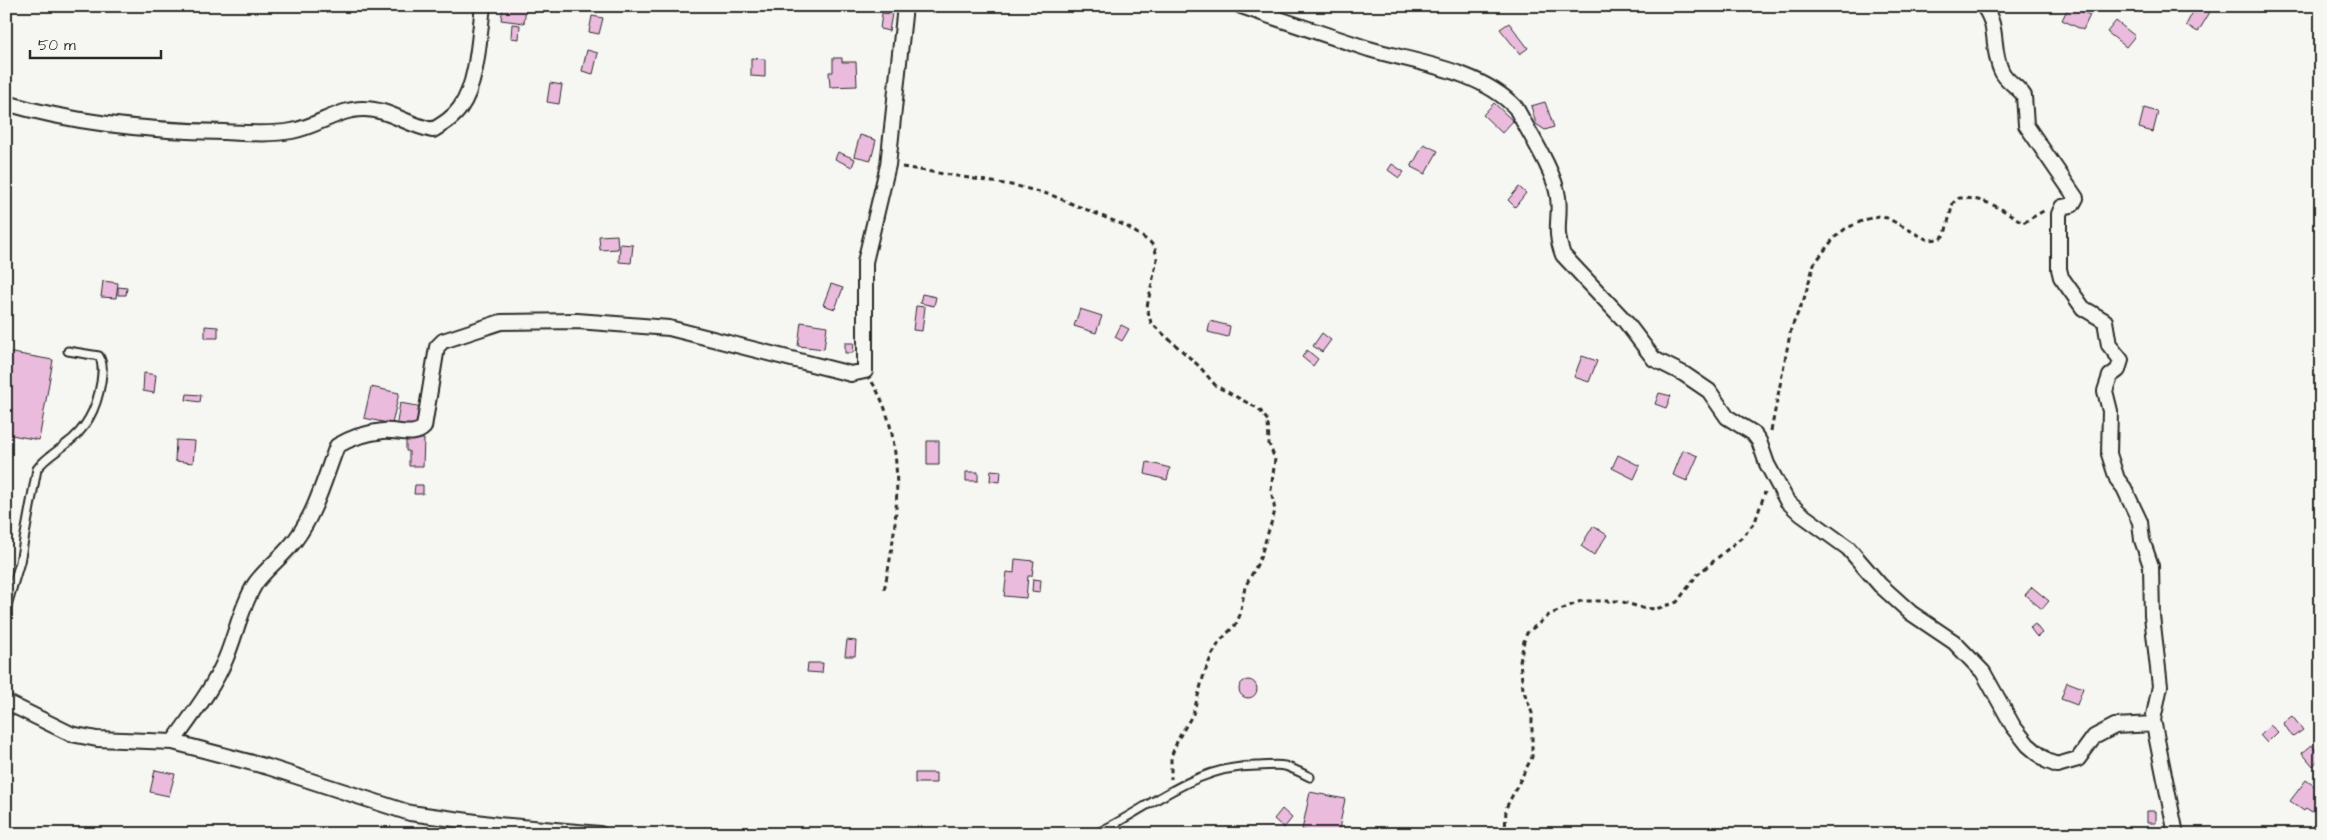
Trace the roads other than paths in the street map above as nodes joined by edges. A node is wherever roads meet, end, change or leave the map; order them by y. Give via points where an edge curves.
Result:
1 (483, 6) edge
2 (905, 6) edge
3 (1242, 6) edge
4 (1983, 6) edge
5 (6, 103) edge
6 (68, 351) dead end
7 (6, 610) edge
8 (6, 702) edge
9 (2154, 724) junction
10 (173, 742) junction
11 (1310, 776) dead end
12 (600, 834) edge
13 (1095, 834) edge
14 (2176, 834) edge

1 - 5 street via 472,83 461,108 433,130 418,128 386,113 365,109 292,131 186,132 99,125
2 - 10 street via 888,166 865,262 865,371 851,374 669,328 639,324 501,322 443,340 437,347 424,427 413,433 385,430 359,435 337,446 309,519 286,552 255,584 214,684
3 - 9 street via 1370,49 1445,68 1500,93 1516,108 1555,183 1558,241 1563,255 1625,321 1654,359 1709,391 1727,417 1752,433 1787,501 1800,514 1848,548 1880,585 1911,613 1954,642 1983,672 2013,726 2047,762 2057,765 2078,760 2094,737 2115,726
4 - 9 street via 1993,24 2000,68 2007,80 2023,94 2026,125 2075,195 2072,205 2061,208 2059,214 2061,277 2083,308 2105,321 2109,346 2121,360 2118,370 2110,376 2105,392 2110,411 2109,454 2117,479 2140,522 2151,566 2152,616 2160,686
6 - 7 lane via 99,356 102,367 100,385 91,416 80,433 45,459 37,469 20,562
8 - 10 street via 85,738
9 - 14 street
10 - 12 street via 268,767 410,813
11 - 13 lane via 1284,766 1215,770 1172,790

